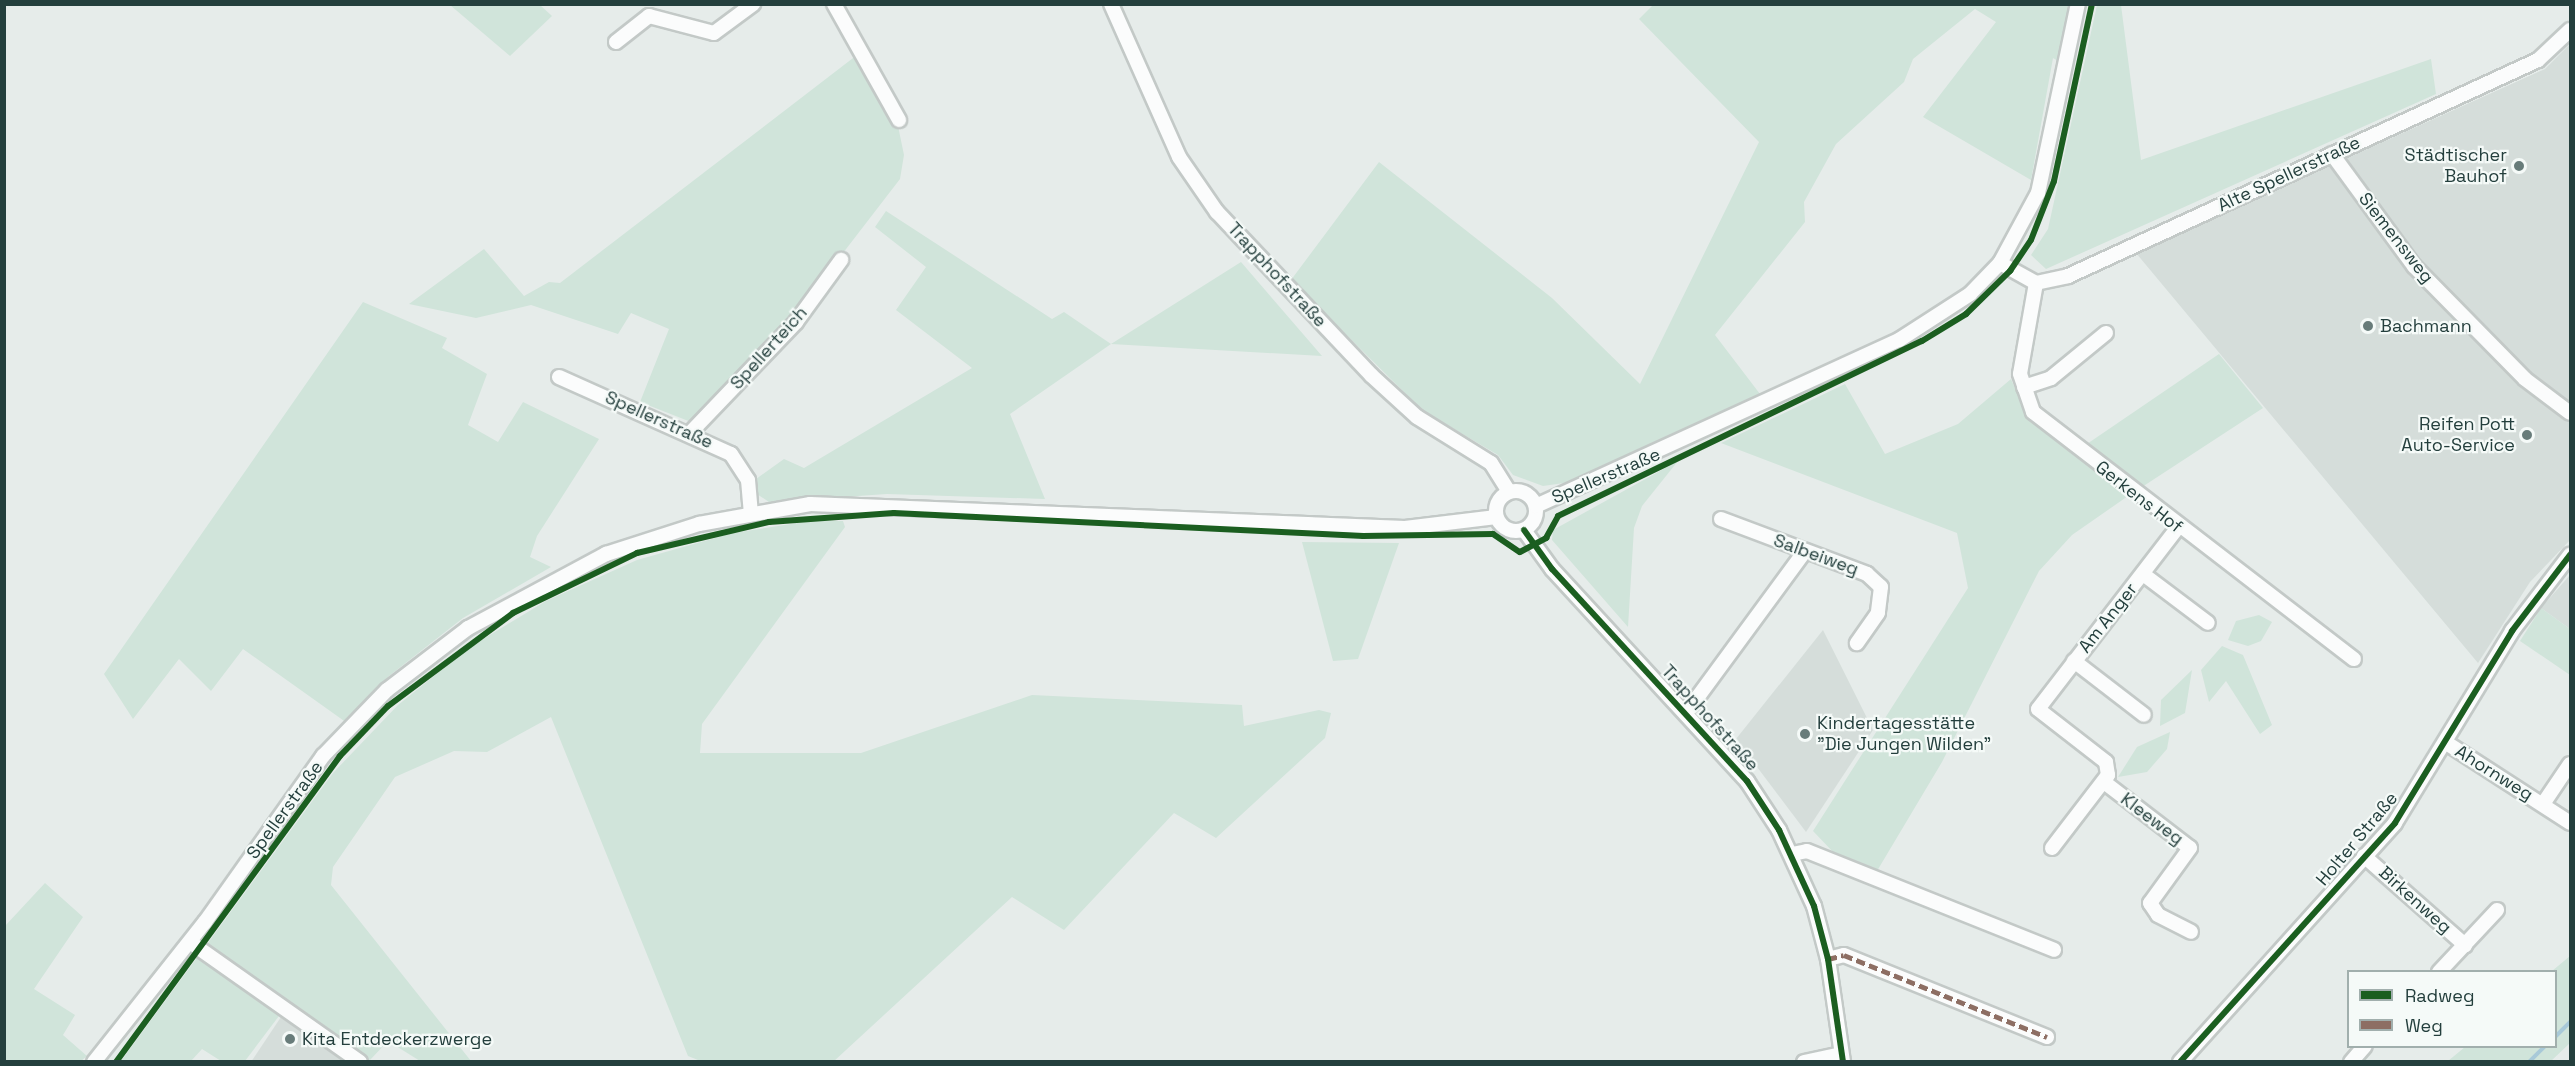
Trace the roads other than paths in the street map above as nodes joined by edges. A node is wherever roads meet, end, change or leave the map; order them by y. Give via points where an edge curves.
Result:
1 (753, 4) edge
2 (834, 4) edge
3 (1111, 4) edge
4 (2078, 4) edge
5 (2571, 30) edge
6 (616, 42) dead end
7 (900, 120) dead end
8 (2332, 154) junction
9 (841, 260) dead end
10 (2000, 263) junction
11 (2036, 283) junction
12 (2106, 333) dead end
13 (559, 376) dead end
14 (2024, 387) junction
15 (2571, 413) edge
16 (691, 432) junction
17 (1509, 492) junction
18 (1536, 506) junction
19 (751, 513) junction
20 (1496, 517) junction
21 (1721, 519) dead end
22 (2178, 527) junction
23 (1524, 530) junction
24 (1805, 551) junction
25 (2571, 555) edge
26 (2143, 574) junction
27 (2208, 623) dead end
28 (1857, 643) dead end
29 (2354, 659) dead end
30 (2074, 662) junction
31 (1686, 713) junction
32 (2144, 715) dead end
33 (2445, 742) junction
34 (2571, 764) edge
35 (2104, 782) junction
36 (2543, 804) junction
37 (2571, 823) edge
38 (2052, 848) dead end
39 (1792, 855) junction
40 (2364, 856) junction
41 (2497, 910) dead end
42 (2191, 932) dead end
43 (190, 942) junction
44 (2465, 945) junction
45 (2054, 950) dead end
46 (1828, 959) junction
47 (2441, 970) edge
48 (2047, 1037) dead end
49 (2365, 1048) edge
50 (1842, 1058) edge
51 (94, 1061) edge
52 (360, 1062) edge
53 (1804, 1062) edge
54 (2180, 1062) edge
55 (2351, 1062) edge

1 - 6 street via 714,33 650,16
2 - 7 street
3 - 17 street, Trapphofstraße via 1179,158 1217,212 1371,375 1417,417 1491,463
4 - 10 street, Spellerstraße via 2038,193
5 - 8 street, Alte Spellerstraße via 2538,60
8 - 11 street, Alte Spellerstraße via 2068,276
8 - 15 street, Siemensweg via 2414,266 2525,379
9 - 16 street, Spellerteich via 796,322
10 - 11 street
10 - 18 street, Spellerstraße via 1963,300 1899,340
11 - 14 street, Gerkens Hof via 2020,374
12 - 14 street via 2051,378
13 - 16 street, Spellerstraße
14 - 22 street, Gerkens Hof via 2033,412 2050,429
16 - 19 street, Spellerstraße via 740,464
17 - 18 street via 1529,495
17 - 20 street via 1499,499
18 - 23 street via 1533,524
19 - 20 street, Spellerstraße via 846,505 1405,528
19 - 43 street, Spellerstraße via 606,554 468,628 387,690 323,756
20 - 23 street via 1512,532
21 - 24 street, Salbeiweg
22 - 26 street, Am Anger
22 - 29 street, Gerkens Hof
23 - 31 street, Trapphofstraße via 1552,569
24 - 28 street, Salbeiweg via 1867,574 1881,587 1878,613
24 - 31 street
25 - 33 street, Holter Straße via 2518,622
26 - 27 street
26 - 30 street, Am Anger
30 - 32 street
30 - 35 street, Am Anger via 2038,709 2106,762
31 - 39 street, Trapphofstraße via 1747,781
33 - 36 street, Ahornweg
33 - 40 street, Holter Straße via 2395,823
34 - 36 street, Ahornweg
35 - 38 street
35 - 42 street, Kleeweg via 2190,848 2150,903 2158,915
36 - 37 street, Ahornweg
39 - 45 street via 1807,850
39 - 46 street, Trapphofstraße
40 - 44 street, Birkenweg
40 - 54 street, Holter Straße
41 - 44 street, Birkenweg
43 - 51 street, Spellerstraße
43 - 52 street
44 - 47 street, Birkenweg
46 - 48 street via 1844,955
46 - 50 street, Trapphofstraße
49 - 55 street
50 - 53 street

